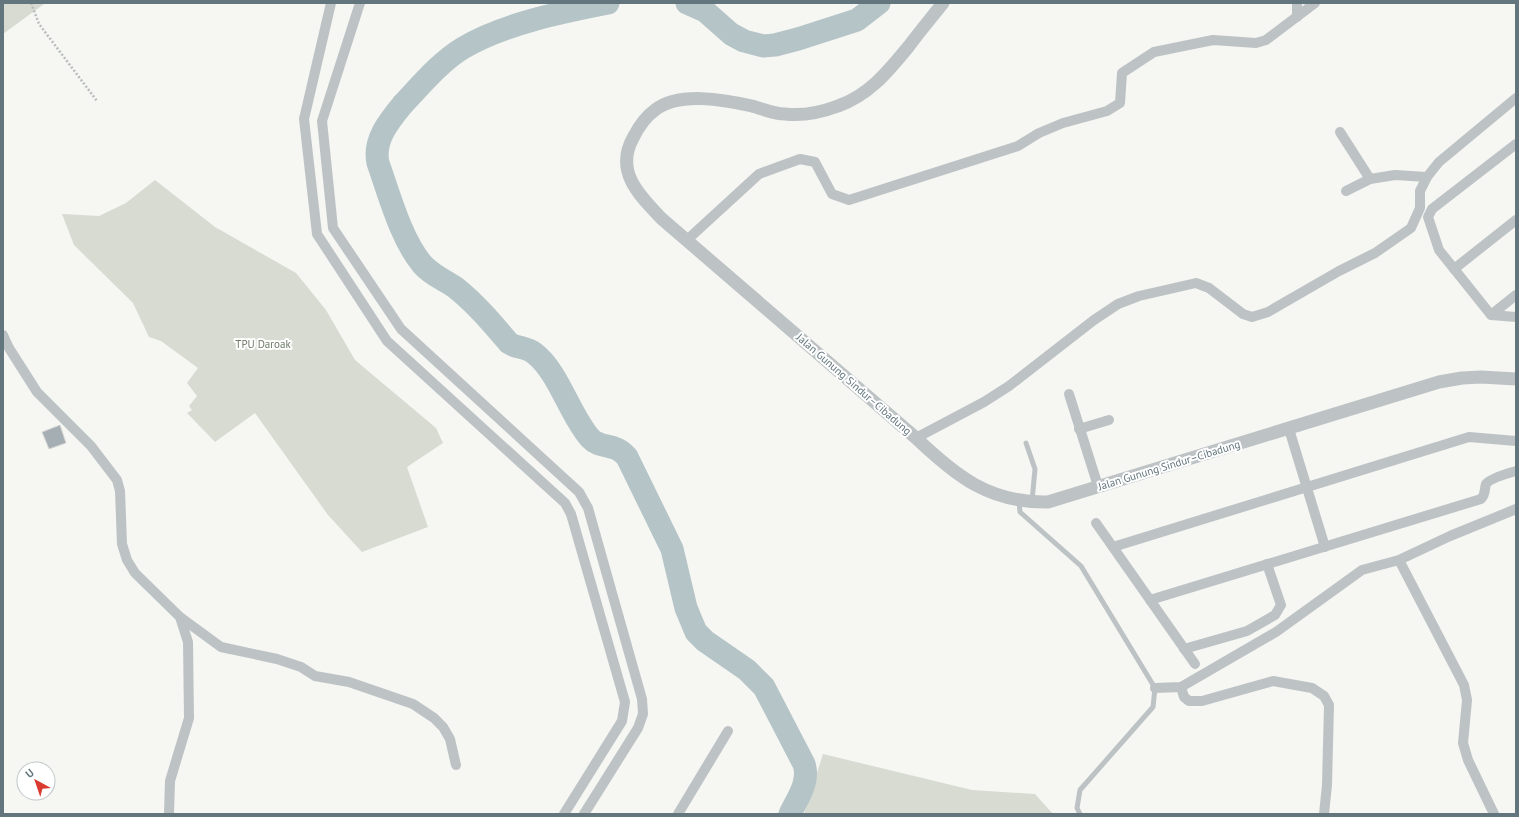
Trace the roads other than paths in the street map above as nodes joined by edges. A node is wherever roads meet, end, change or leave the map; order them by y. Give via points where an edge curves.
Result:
1 (331, 3) edge
2 (360, 3) edge
3 (943, 3) edge
4 (1297, 3) edge
5 (1315, 3) edge
6 (1297, 17) junction
7 (1516, 98) edge
8 (1340, 132) dead end
9 (1516, 144) edge
10 (1427, 177) junction
11 (1370, 179) junction
12 (1346, 191) dead end
13 (1516, 220) edge
14 (687, 240) junction
15 (1454, 269) junction
16 (1516, 295) edge
17 (1491, 314) junction
18 (1516, 316) edge
19 (3, 335) edge
20 (1516, 379) edge
21 (1069, 394) dead end
22 (1109, 420) dead end
23 (1079, 429) junction
24 (1289, 429) junction
25 (916, 438) junction
26 (1516, 441) edge
27 (1026, 443) dead end
28 (1516, 471) edge
29 (1098, 486) junction
30 (1307, 487) junction
31 (1025, 501) junction
32 (1516, 509) edge
33 (1096, 523) dead end
34 (1325, 546) junction
35 (1113, 547) junction
36 (1399, 560) junction
37 (1267, 564) junction
38 (1150, 600) junction
39 (180, 618) junction
40 (1184, 649) junction
41 (1195, 664) dead end
42 (1181, 687) junction
43 (1155, 688) junction
44 (728, 731) dead end
45 (456, 765) dead end
46 (169, 814) edge
47 (564, 814) edge
48 (584, 814) edge
49 (678, 814) edge
50 (1080, 814) edge
51 (1324, 814) edge
52 (1494, 814) edge

1 - 47 street via 304,119 317,234 387,341 565,503 571,514 625,702 622,721
2 - 48 street via 322,121 333,228 401,329 579,492 588,508 642,699 643,714 638,728
3 - 14 street, Jalan Gunung Sindur–Cibadung via 876,83 858,97 839,106 802,114 784,114 728,100 706,99 682,100 665,104 655,110 630,142 627,171 639,194 662,219
4 - 6 street
5 - 6 street
6 - 14 street via 1266,40 1256,43 1213,40 1154,52 1122,73 1120,103 1107,111 1063,123 1039,133 1018,146 850,200 832,194 815,162 800,159 759,174
7 - 10 street via 1439,162
8 - 11 street
9 - 15 street via 1432,209 1428,217 1439,250
10 - 11 street via 1395,175
10 - 25 street via 1420,191 1420,208 1411,228 1375,253 1268,312 1252,317 1243,314 1209,288 1196,283 1139,296 1118,304 1094,320 1009,386 984,402
11 - 12 street
13 - 15 street
14 - 25 street, Jalan Gunung Sindur–Cibadung
15 - 17 street
16 - 17 street
17 - 18 street
19 - 39 street via 37,392 91,446 116,480 120,491 122,544 127,560 135,573
20 - 24 street, Jalan Gunung Sindur–Cibadung via 1481,377 1440,382
21 - 23 street
22 - 23 street
23 - 29 street
24 - 29 street, Jalan Gunung Sindur–Cibadung
24 - 30 street
25 - 31 street, Jalan Gunung Sindur–Cibadung via 936,456 988,492
26 - 30 street via 1468,437
27 - 31 lane via 1034,468
28 - 34 street via 1491,480 1480,499
29 - 31 street, Jalan Gunung Sindur–Cibadung via 1048,502
30 - 34 street
30 - 35 street
31 - 43 lane via 1020,512 1081,566
32 - 36 street
33 - 35 street
34 - 37 street
35 - 38 street
36 - 42 street via 1362,570 1276,632
36 - 52 street via 1464,685 1467,700 1463,743 1468,760
37 - 38 street
37 - 40 street via 1281,605 1275,615 1248,631
38 - 40 street
39 - 45 street via 221,647 277,659 301,667 315,676 349,682 413,704 443,727 450,739
39 - 46 street via 188,642 189,718 170,781
40 - 41 street
42 - 43 street
42 - 51 street via 1184,697 1189,701 1202,701 1273,681 1312,688 1324,696 1329,705
43 - 50 lane via 1153,707 1080,790 1077,808
44 - 49 street

